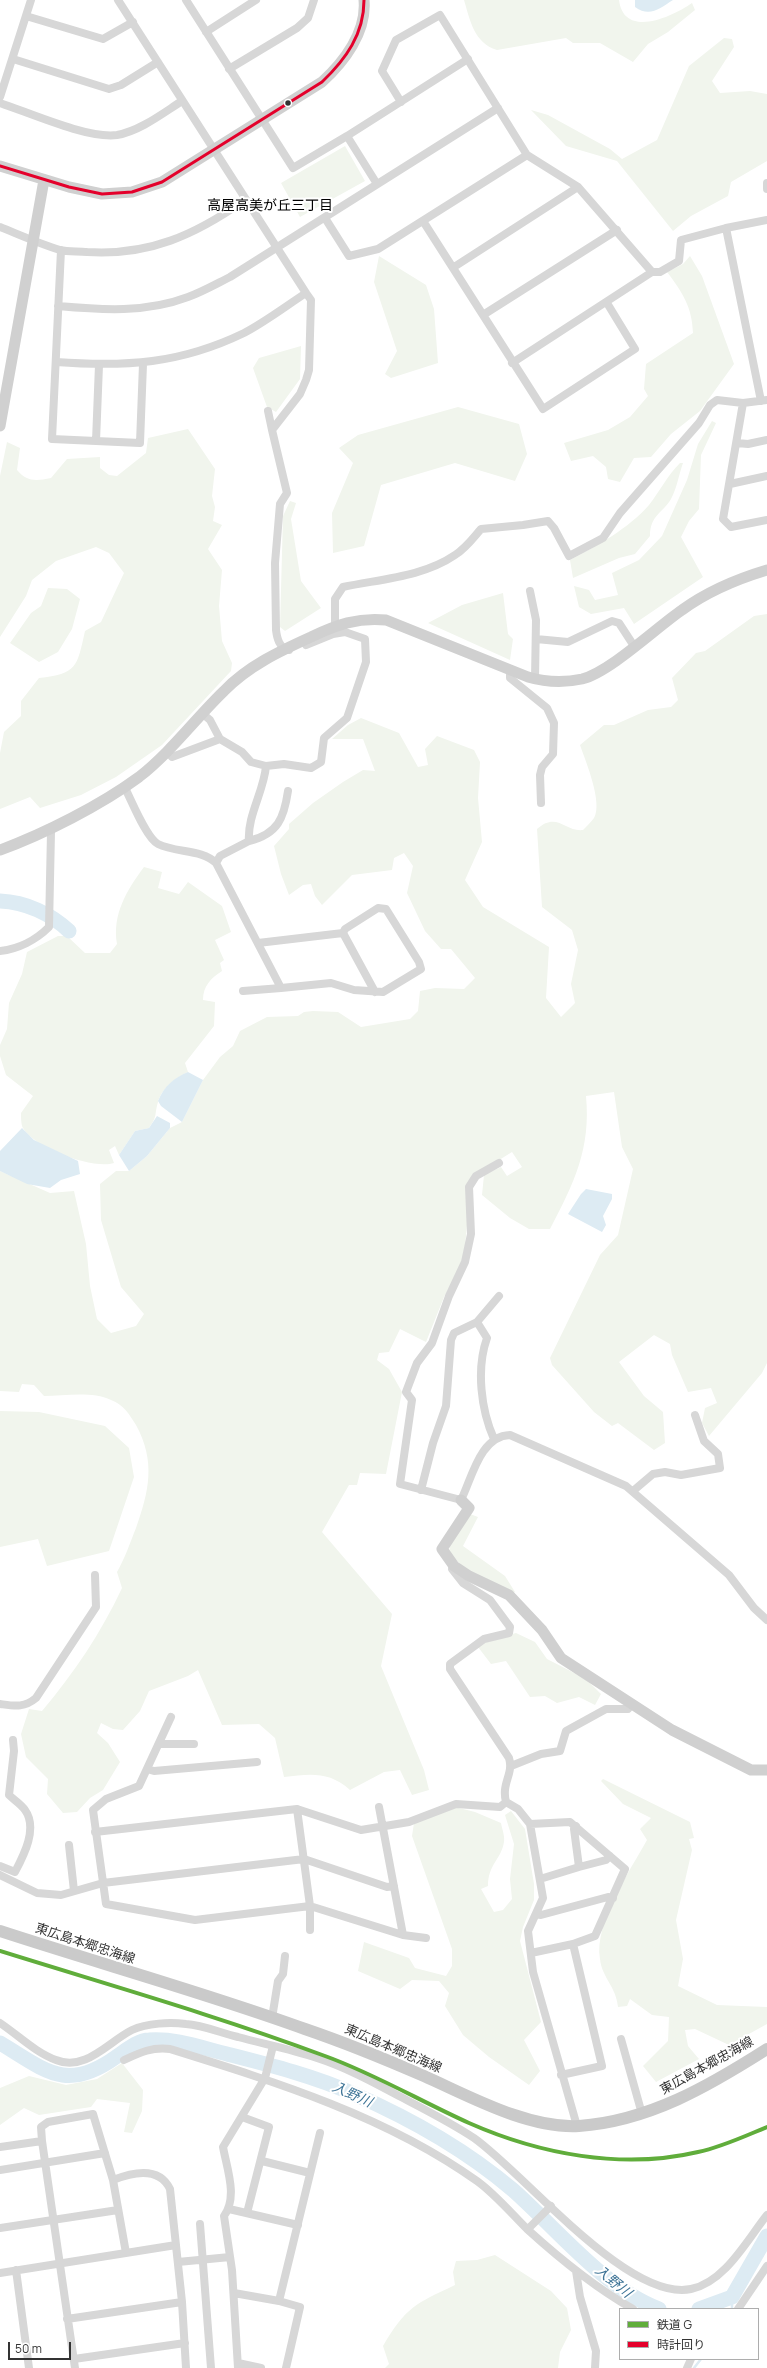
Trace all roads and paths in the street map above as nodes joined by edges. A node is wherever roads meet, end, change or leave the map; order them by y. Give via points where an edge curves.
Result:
1 (31, 0) edge
2 (118, 0) edge
3 (186, 0) edge
4 (256, 0) edge
5 (314, 0) edge
6 (364, 0) edge
7 (26, 16) junction
8 (133, 22) junction
9 (206, 32) junction
10 (13, 59) junction
11 (468, 59) junction
12 (158, 62) junction
13 (229, 69) junction
14 (0, 97) edge
15 (182, 101) junction
16 (401, 102) junction
17 (0, 103) edge
18 (498, 108) junction
19 (262, 120) junction
20 (347, 136) junction
21 (213, 150) junction
22 (527, 154) junction
23 (0, 166) edge
24 (44, 180) junction
25 (767, 183) edge
26 (377, 184) junction
27 (578, 187) junction
28 (767, 189) edge
29 (246, 200) junction
30 (325, 218) junction
31 (767, 220) edge
32 (423, 221) junction
33 (0, 227) edge
34 (726, 228) junction
35 (617, 230) junction
36 (34, 240) junction
37 (276, 247) junction
38 (61, 250) junction
39 (454, 267) junction
40 (652, 272) junction
41 (306, 293) junction
42 (608, 303) junction
43 (58, 306) junction
44 (483, 315) junction
45 (56, 362) junction
46 (512, 363) junction
47 (143, 364) junction
48 (98, 365) junction
49 (764, 401) edge
50 (743, 404) junction
51 (268, 411) dead end
52 (0, 426) edge
53 (272, 430) junction
54 (767, 440) edge
55 (96, 441) junction
56 (737, 444) junction
57 (767, 476) edge
58 (730, 484) junction
59 (767, 520) edge
60 (767, 570) edge
61 (530, 591) dead end
62 (334, 630) junction
63 (536, 639) junction
64 (634, 646) junction
65 (285, 649) junction
66 (510, 671) junction
67 (535, 679) junction
68 (202, 714) junction
69 (220, 739) junction
70 (167, 752) junction
71 (266, 766) junction
72 (124, 786) junction
73 (288, 791) dead end
74 (541, 803) dead end
75 (49, 828) junction
76 (249, 841) junction
77 (0, 850) edge
78 (216, 863) junction
79 (343, 933) junction
80 (258, 943) junction
81 (0, 951) edge
82 (281, 988) junction
83 (243, 992) dead end
84 (375, 992) junction
85 (499, 1163) dead end
86 (499, 1296) dead end
87 (476, 1322) junction
88 (695, 1415) dead end
89 (494, 1439) junction
90 (421, 1490) junction
91 (633, 1491) junction
92 (462, 1500) junction
93 (454, 1566) junction
94 (96, 1575) dead end
95 (767, 1620) edge
96 (0, 1704) edge
97 (632, 1704) junction
98 (171, 1717) dead end
99 (13, 1740) dead end
100 (158, 1744) junction
101 (194, 1744) dead end
102 (257, 1762) dead end
103 (511, 1766) junction
104 (147, 1769) junction
105 (767, 1770) edge
106 (506, 1802) junction
107 (379, 1807) dead end
108 (297, 1809) junction
109 (530, 1824) junction
110 (576, 1826) junction
111 (382, 1828) junction
112 (96, 1832) junction
113 (69, 1846) dead end
114 (610, 1856) junction
115 (304, 1859) junction
116 (0, 1866) edge
117 (579, 1867) junction
118 (0, 1875) edge
119 (540, 1879) junction
120 (103, 1882) junction
121 (394, 1886) junction
122 (74, 1891) junction
123 (613, 1898) junction
124 (310, 1906) junction
125 (537, 1914) junction
126 (310, 1930) dead end
127 (0, 1931) edge
128 (403, 1935) junction
129 (426, 1938) dead end
130 (573, 1944) junction
131 (531, 1953) junction
132 (286, 1956) dead end
133 (272, 2018) junction
134 (0, 2023) edge
135 (621, 2040) dead end
136 (273, 2046) junction
137 (767, 2049) edge
138 (124, 2060) dead end
139 (562, 2075) junction
140 (265, 2078) junction
141 (642, 2114) junction
142 (242, 2117) junction
143 (578, 2126) junction
144 (320, 2133) dead end
145 (42, 2141) junction
146 (0, 2147) edge
147 (105, 2153) junction
148 (262, 2161) junction
149 (46, 2164) junction
150 (0, 2170) edge
151 (310, 2173) junction
152 (114, 2180) junction
153 (551, 2206) junction
154 (229, 2208) junction
155 (118, 2210) junction
156 (247, 2213) junction
157 (767, 2215) edge
158 (53, 2220) junction
159 (200, 2224) dead end
160 (298, 2225) junction
161 (0, 2228) edge
162 (528, 2229) junction
163 (176, 2245) junction
164 (126, 2253) junction
165 (230, 2257) junction
166 (204, 2260) junction
167 (178, 2262) junction
168 (59, 2264) junction
169 (767, 2266) edge
170 (16, 2270) junction
171 (576, 2271) junction
172 (0, 2273) edge
173 (234, 2293) junction
174 (279, 2301) junction
175 (182, 2302) junction
176 (631, 2308) edge
177 (739, 2308) edge
178 (66, 2319) junction
179 (185, 2343) junction
180 (74, 2359) junction
181 (238, 2365) edge
182 (29, 2368) edge
183 (75, 2368) edge
184 (186, 2368) edge
185 (211, 2368) edge
186 (261, 2368) edge
187 (286, 2368) edge
188 (595, 2368) edge

1 - 7 street
2 - 8 street
3 - 9 street
4 - 9 street
5 - 13 street via 308,18 297,28
6 - 19 street via 357,37 338,67 322,82
7 - 8 street via 103,39
7 - 10 street
8 - 12 street
9 - 13 street
10 - 12 street via 109,89 121,85
10 - 14 street
11 - 16 street
11 - 16 street via 440,15 396,40 382,71
11 - 18 street
12 - 15 street
13 - 19 street
15 - 17 street via 140,126 118,135 95,134
15 - 21 street
16 - 20 street
18 - 22 street
18 - 26 street
19 - 20 street via 293,168
19 - 21 street
20 - 26 street
21 - 24 street via 162,182 132,192 102,194
21 - 29 street
22 - 27 street
22 - 32 street
23 - 24 street
24 - 36 street
25 - 28 street
26 - 30 street
27 - 35 street
27 - 39 street
29 - 37 street
29 - 38 street via 217,220 177,240 146,249 106,253
30 - 32 street via 348,256 378,250
30 - 37 street
31 - 34 street
32 - 39 street
33 - 36 street
34 - 40 street via 682,240 679,261 660,272
34 - 49 street
35 - 40 street
35 - 44 street
36 - 38 street
36 - 52 street
37 - 41 street
37 - 43 street via 230,277 188,297 148,308 106,311
38 - 43 street
39 - 44 street
40 - 42 street
41 - 47 street via 245,332 200,351
41 - 53 street via 311,300 309,370 300,394
42 - 46 street
42 - 46 street via 636,349 543,409
43 - 45 street
44 - 46 street
45 - 48 street
45 - 55 street via 52,439
47 - 48 street
47 - 55 street via 140,444
48 - 55 street
49 - 50 street
50 - 56 street
50 - 62 street via 717,400 710,406 699,424 620,512 603,538 569,556 548,521 523,526 481,529 455,556 425,570 343,587 335,599
51 - 53 street
53 - 65 street via 287,493 280,504 275,563 276,630 278,640
54 - 56 street
56 - 58 street
57 - 58 street
58 - 59 street via 724,519 731,527
60 - 64 street via 727,584 701,597
61 - 63 street via 536,620
62 - 65 street
62 - 66 street via 361,619 386,620
62 - 71 street via 365,639 366,662 347,718 324,738 321,762 311,768 284,764
63 - 64 street via 568,642 612,621 619,623
63 - 67 street
64 - 67 street via 605,668 583,679
65 - 68 street via 249,670 224,690
66 - 67 street
66 - 74 street via 510,678 547,708 554,723 553,754 542,767 540,775
68 - 69 street via 210,720
68 - 70 street
69 - 70 street via 172,757
69 - 71 street via 242,752 251,762
70 - 72 street
71 - 76 street via 265,780 248,829
72 - 75 street
72 - 78 street via 150,837 158,844 203,856
73 - 76 street via 286,810 281,820 264,837
75 - 77 street
75 - 81 street via 49,927 30,941
76 - 78 street via 220,856
78 - 80 street
79 - 80 street
79 - 84 street
79 - 84 street via 345,928 378,908 386,909 419,962 421,969 390,989
80 - 82 street
82 - 83 street
82 - 84 street via 331,983 354,990
85 - 90 street via 476,1176 469,1187 471,1234 465,1262 432,1343 417,1363 406,1392 412,1400 400,1484
86 - 87 street
87 - 89 street via 487,1338 483,1351 482,1387 488,1425
87 - 90 street via 454,1333 451,1340 446,1406
88 - 91 street via 704,1441 718,1454 720,1468 681,1475 665,1472 653,1474
89 - 91 street via 510,1435
89 - 92 street via 483,1454
90 - 92 street
91 - 95 street via 729,1575 754,1608
92 - 93 street via 469,1508 442,1549
93 - 97 street via 509,1595 542,1630 561,1658
93 - 103 street via 452,1569 463,1584 490,1600 510,1627 509,1633 484,1639 450,1664 450,1669 509,1758
94 - 96 street via 96,1607 36,1698 20,1706
97 - 103 street via 628,1709 606,1709 566,1731 560,1751 541,1754
97 - 105 street via 672,1730 751,1770
98 - 100 street
99 - 116 street via 9,1795 26,1811 30,1826 25,1852 15,1872
100 - 101 street
100 - 104 street
102 - 104 street via 154,1771
103 - 106 street via 503,1791
104 - 112 street via 139,1786 106,1799 93,1810
106 - 109 street via 518,1809
106 - 111 street via 500,1807 456,1804 409,1822
107 - 111 street
108 - 111 street via 361,1830
108 - 112 street
108 - 115 street
109 - 110 street via 570,1822
109 - 119 street
110 - 114 street
110 - 117 street via 574,1829
111 - 121 street
112 - 120 street
113 - 122 street
114 - 117 street via 606,1860
114 - 123 street via 625,1869
115 - 120 street
115 - 121 street via 388,1887
115 - 124 street
117 - 119 street
118 - 122 street via 37,1893 61,1895
119 - 125 street via 543,1898
120 - 122 street
120 - 124 street via 106,1904 195,1920
121 - 128 street
123 - 125 street via 608,1897
123 - 130 street via 595,1936
124 - 126 street
124 - 128 street
125 - 131 street via 528,1931
127 - 133 main road, 東広島本郷忠海線
128 - 129 street
130 - 131 street
130 - 139 street via 602,2066
131 - 139 street
132 - 133 street via 283,1974 278,1981
133 - 143 main road, 東広島本郷忠海線 via 384,2059 493,2107 540,2122
134 - 136 street via 43,2053 68,2064 80,2063 134,2029 163,2024 187,2024
135 - 141 street
136 - 140 street
136 - 153 street via 317,2058 379,2085 436,2116 474,2138
137 - 141 main road, 東広島本郷忠海線 via 670,2104
138 - 140 street via 143,2050 156,2047
139 - 143 street
140 - 142 street
140 - 162 street via 348,2110 432,2152 478,2182
141 - 143 main road, 東広島本郷忠海線
142 - 148 street via 269,2127
142 - 154 street via 223,2147 231,2194
144 - 151 street
145 - 146 street
145 - 147 street via 41,2127 48,2122 93,2114
145 - 149 street
147 - 149 street
147 - 152 street
148 - 151 street
148 - 156 street
149 - 150 street
149 - 158 street
151 - 160 street
152 - 155 street
152 - 163 street via 133,2172 149,2172 167,2183 170,2189
153 - 157 street via 584,2239 603,2253 651,2284 672,2290 692,2289 720,2272
153 - 162 street
154 - 156 street
154 - 165 street via 224,2216
155 - 158 street
155 - 164 street
156 - 160 street
158 - 161 street
158 - 168 street
159 - 166 street
160 - 174 street
162 - 171 street
163 - 164 street
163 - 167 street
164 - 168 street
165 - 166 street
165 - 173 street
166 - 167 street
166 - 185 street
167 - 175 street
168 - 170 street
168 - 178 street
169 - 177 street
170 - 172 street
170 - 182 street
171 - 176 street
171 - 188 street via 580,2297 596,2350
173 - 174 street
173 - 181 street
174 - 187 street via 300,2307
175 - 178 street
175 - 179 street
178 - 180 street
179 - 180 street
179 - 184 street
180 - 183 street
181 - 186 street

